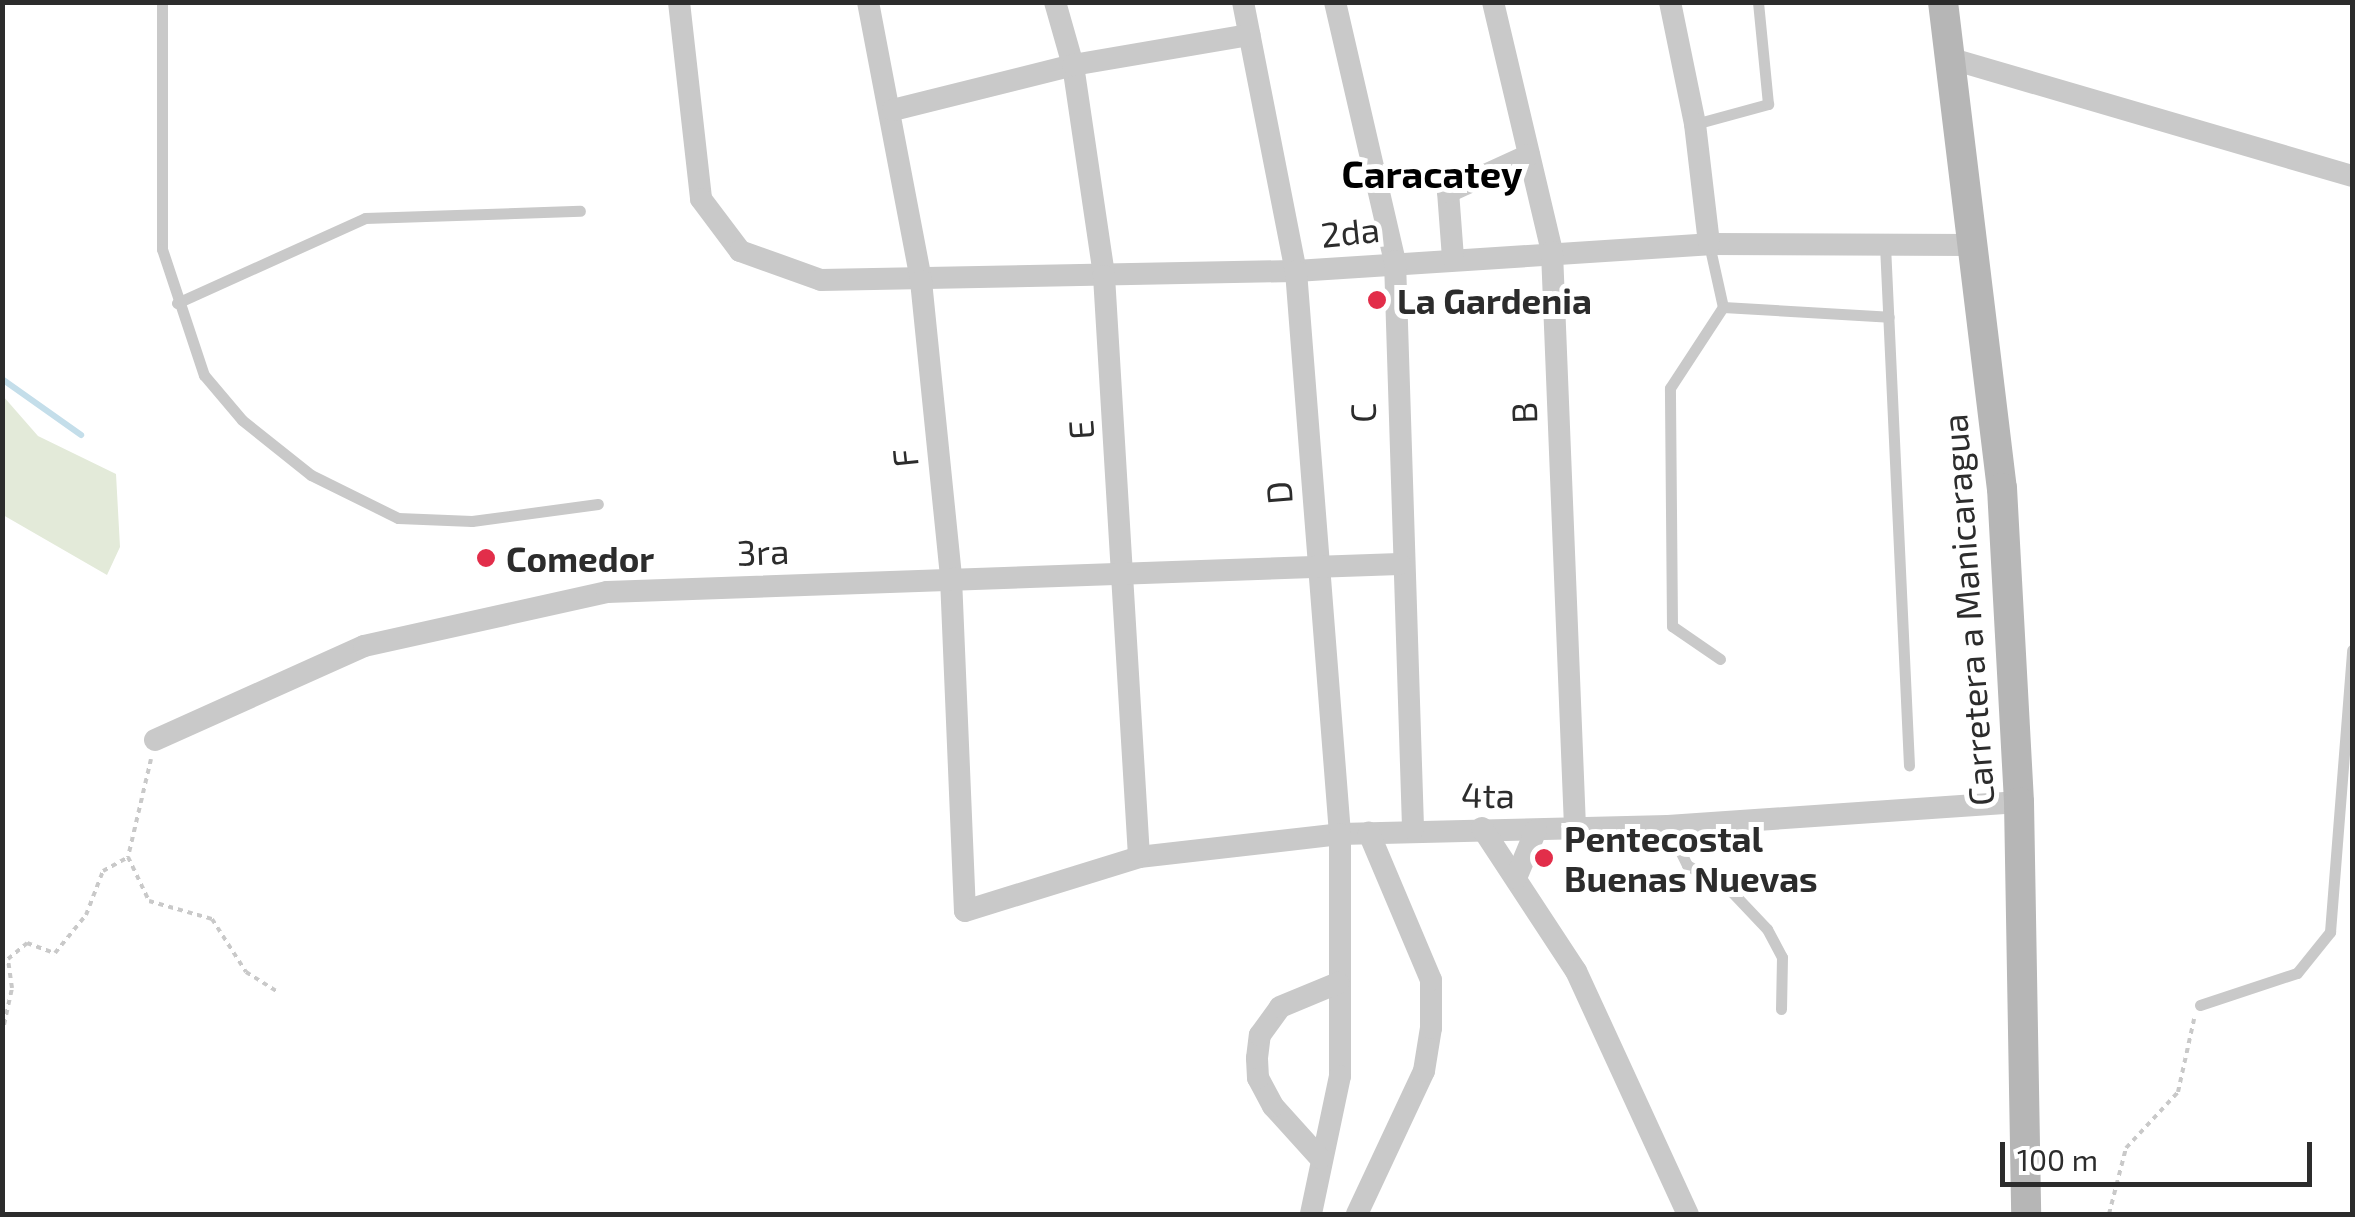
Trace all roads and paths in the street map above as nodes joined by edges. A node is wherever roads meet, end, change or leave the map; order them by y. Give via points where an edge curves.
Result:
1 (162, 2) edge
2 (679, 2) edge
3 (868, 2) edge
4 (1055, 2) edge
5 (1244, 2) edge
6 (1335, 2) edge
7 (1493, 2) edge
8 (1670, 2) edge
9 (1758, 2) edge
10 (1944, 2) edge
11 (1250, 34) junction
12 (1952, 59) junction
13 (1073, 65) junction
14 (893, 110) junction
15 (1695, 124) junction
16 (1529, 155) junction
17 (2352, 176) edge
18 (580, 211) dead end
19 (1709, 244) junction
20 (1885, 245) junction
21 (1972, 245) junction
22 (1552, 252) junction
23 (1452, 258) junction
24 (1395, 261) junction
25 (1296, 272) junction
26 (1104, 276) junction
27 (921, 282) junction
28 (177, 303) junction
29 (1724, 307) junction
30 (1888, 316) junction
31 (598, 504) dead end
32 (1319, 564) junction
33 (1400, 564) junction
34 (1126, 571) junction
35 (951, 578) junction
36 (2352, 650) edge
37 (1720, 658) dead end
38 (155, 740) joint
39 (1909, 764) dead end
40 (2019, 802) junction
41 (1668, 826) junction
42 (1482, 828) junction
43 (1575, 828) junction
44 (1412, 829) junction
45 (1536, 830) junction
46 (1369, 832) junction
47 (1340, 834) junction
48 (128, 857) junction
49 (1139, 857) junction
50 (1516, 878) junction
51 (965, 911) joint
52 (1338, 983) junction
53 (277, 990) dead end
54 (2200, 1005) joint
55 (1781, 1008) dead end
56 (2, 1034) edge
57 (1320, 1158) junction
58 (1312, 1214) edge
59 (1357, 1214) edge
60 (1688, 1214) edge
61 (2026, 1214) edge
62 (2109, 1214) edge

1 - 28 lane via 162,249
2 - 27 street, 2da via 701,199 740,250 820,280
3 - 14 street, F
4 - 13 street, E
5 - 11 street, D
6 - 24 street, C
7 - 16 street, B
8 - 15 street
9 - 15 lane via 1768,104
10 - 12 main road, Carretera a Manicaragua
11 - 13 street
11 - 25 street, D
12 - 17 street
12 - 21 main road, Carretera a Manicaragua
13 - 14 street
13 - 26 street, E
14 - 27 street, F
15 - 19 street
16 - 22 street, B
16 - 23 street via 1448,192
18 - 28 lane via 365,218
19 - 20 street, 2da
19 - 22 street, 2da
19 - 29 lane
20 - 21 street, 2da
20 - 30 lane
21 - 40 main road, Carretera a Manicaragua via 2002,488
22 - 23 street, 2da
22 - 43 street, B
23 - 24 street, 2da
24 - 25 street, 2da
24 - 33 street, C
25 - 26 street, 2da
25 - 32 street, D
26 - 27 street, 2da
26 - 34 street, E
27 - 35 street, F
28 - 31 lane via 204,374 242,420 311,475 398,518 472,521
29 - 30 lane
29 - 37 lane via 1670,388 1672,626
30 - 39 lane
32 - 33 street, 3ra
32 - 34 street, 3ra
32 - 47 street, D
33 - 44 street, C
34 - 35 street, 3ra
34 - 49 street, E
35 - 38 street, 3ra via 607,592 364,646
35 - 51 street, F
36 - 54 lane via 2330,932 2297,972
38 - 48 path
40 - 41 street, 4ta
40 - 61 main road, Carretera a Manicaragua
41 - 43 street, 4ta
41 - 55 lane via 1687,865 1730,890 1768,929 1782,957
42 - 44 street, 4ta
42 - 45 street, 4ta
42 - 50 street
43 - 45 street, 4ta
44 - 46 street, 4ta
45 - 50 street
46 - 47 street, 4ta
46 - 59 street via 1430,980 1431,1028 1424,1071
47 - 49 street, 4ta
47 - 52 street, D
48 - 53 path via 149,901 212,920 246,972
48 - 56 path via 103,872 86,915 54,953 27,943 8,959 12,988
49 - 51 street, 4ta
50 - 60 street via 1576,971
52 - 57 street, D via 1340,1076
52 - 57 street via 1280,1007 1260,1035 1257,1058 1258,1078 1273,1106
54 - 62 path via 2178,1092 2126,1148
57 - 58 street, D

